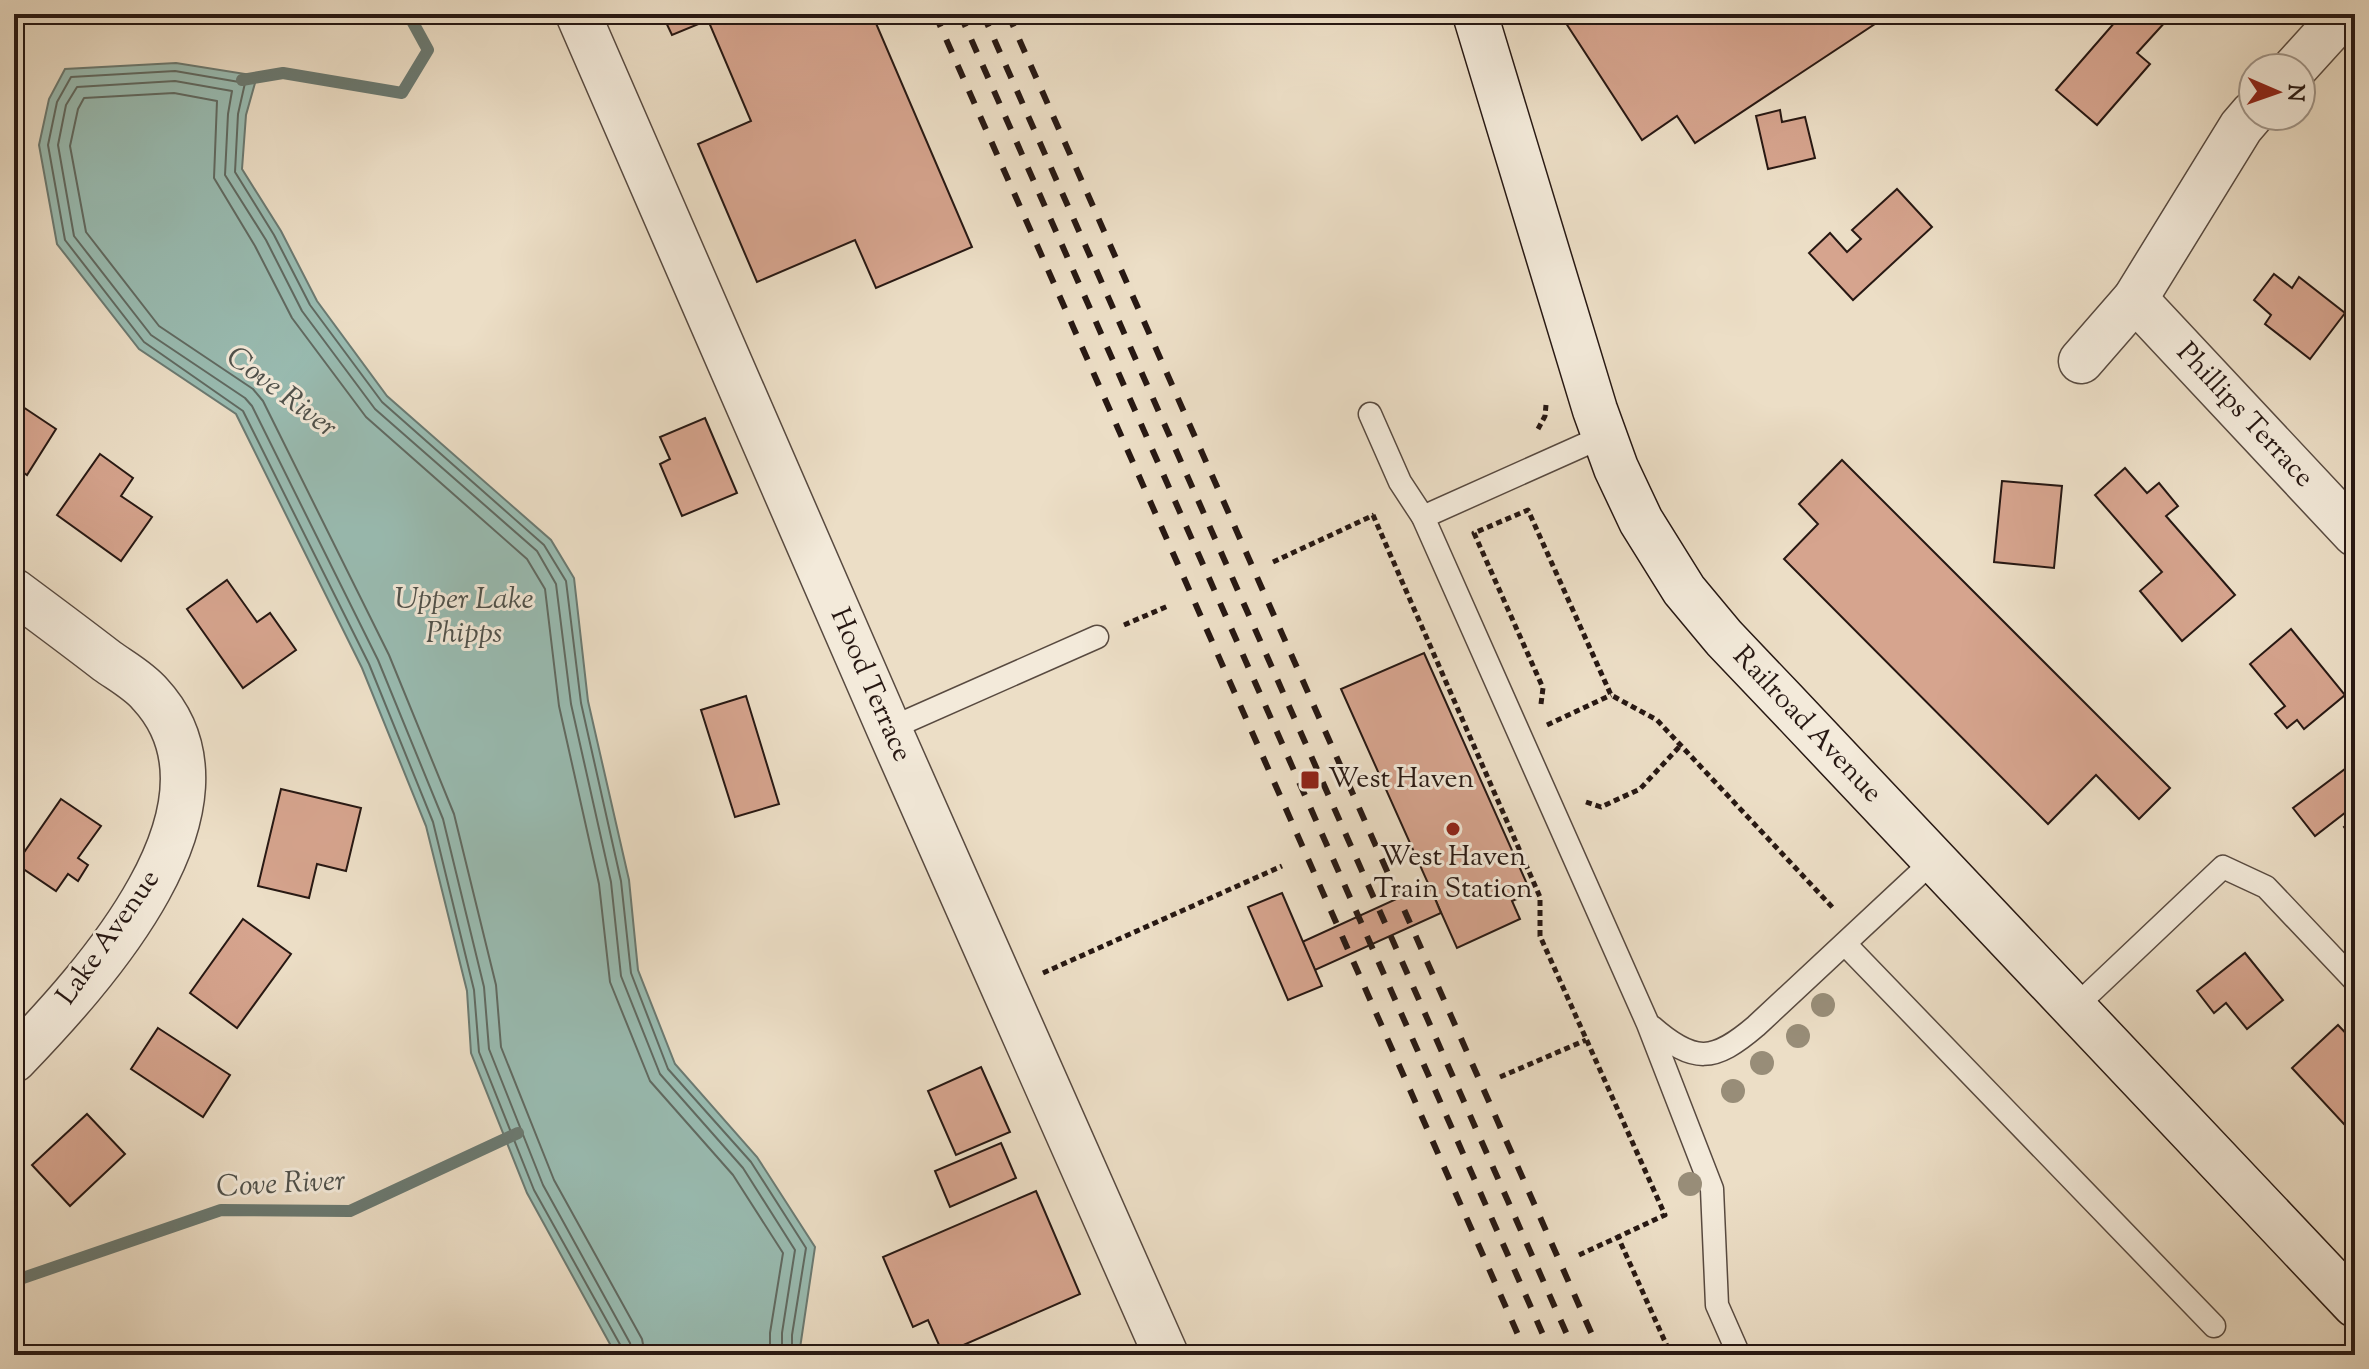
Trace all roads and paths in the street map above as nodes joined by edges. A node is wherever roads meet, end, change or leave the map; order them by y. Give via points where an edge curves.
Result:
1 (578, 14) edge
2 (1475, 14) edge
3 (2344, 14) edge
4 (2310, 52) edge
5 (2238, 132) edge
6 (2135, 299) junction
7 (2081, 361) dead end
8 (1543, 393) dead end
9 (1370, 414) dead end
10 (1535, 432) dead end
11 (1604, 436) junction
12 (1382, 507) dead end
13 (1373, 515) junction
14 (1423, 517) junction
15 (2355, 534) edge
16 (1273, 562) dead end
17 (14, 591) edge
18 (1168, 606) dead end
19 (1097, 637) joint
20 (1611, 695) junction
21 (1542, 727) junction
22 (889, 729) junction
23 (1552, 739) dead end
24 (1680, 746) junction
25 (1579, 796) dead end
26 (1934, 860) junction
27 (1282, 866) dead end
28 (1836, 910) dead end
29 (1845, 944) junction
30 (1031, 978) dead end
31 (2355, 981) edge
32 (2074, 1008) junction
33 (1648, 1024) junction
34 (1586, 1040) junction
35 (14, 1060) edge
36 (1500, 1077) dead end
37 (1618, 1237) junction
38 (1579, 1255) dead end
39 (2355, 1305) edge
40 (2214, 1326) dead end
41 (1166, 1355) edge
42 (1671, 1355) edge
43 (1739, 1355) edge

1 - 22 street, Hood Terrace
2 - 11 street, Railroad Avenue
3 - 4 street
5 - 6 street
6 - 7 street
6 - 15 street, Phillips Terrace
8 - 10 path via 1545,416
9 - 14 lane via 1400,482
11 - 14 lane
11 - 26 street, Railroad Avenue via 1641,521 1684,590
12 - 13 path
13 - 16 path
13 - 34 path via 1540,897 1540,936
14 - 33 lane
17 - 35 street, Lake Avenue via 150,693 173,729 184,789 172,838 132,915 94,969
18 - 19 path
19 - 22 lane
20 - 21 path
20 - 21 path via 1528,510 1474,533 1543,688
20 - 24 path via 1657,720
21 - 23 path
22 - 41 street, Hood Terrace
24 - 25 path via 1640,789 1601,807
24 - 28 path
26 - 29 lane
26 - 32 street, Railroad Avenue
27 - 30 path
29 - 33 lane via 1728,1048 1685,1051
29 - 40 lane
31 - 32 lane via 2266,887 2223,867
32 - 39 street, Railroad Avenue
33 - 43 lane via 1712,1189 1717,1305
34 - 36 path
34 - 37 path via 1665,1215
37 - 38 path
37 - 42 path

